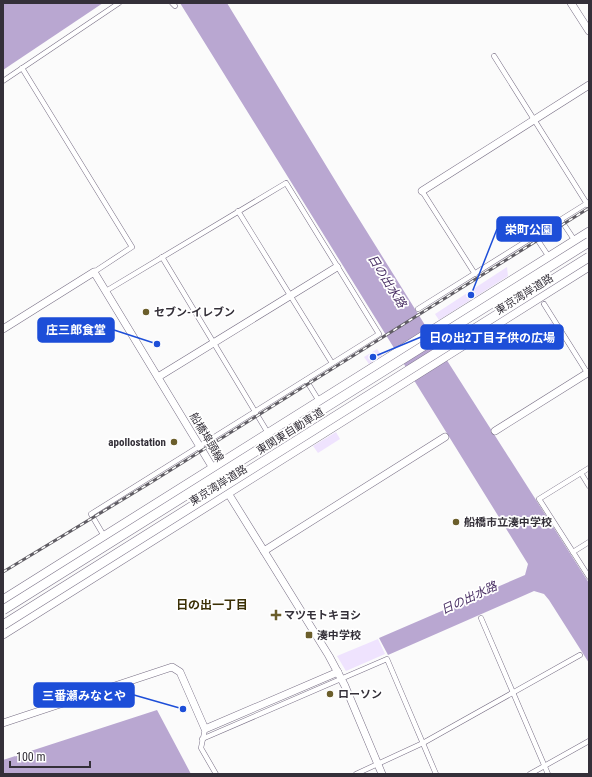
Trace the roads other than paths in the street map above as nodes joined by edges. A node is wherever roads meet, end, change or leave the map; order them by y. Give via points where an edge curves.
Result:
1 (119, 3) edge
2 (575, 4) edge
3 (589, 31) edge
4 (494, 56) dead end
5 (22, 68) junction
6 (3, 81) edge
7 (589, 85) edge
8 (534, 120) junction
9 (422, 191) joint
10 (588, 204) edge
11 (238, 211) junction
12 (561, 220) junction
13 (589, 232) edge
14 (535, 236) junction
15 (574, 241) junction
16 (589, 242) edge
17 (162, 257) junction
18 (589, 257) edge
19 (549, 258) junction
20 (589, 266) edge
21 (337, 267) junction
22 (94, 272) junction
23 (475, 274) junction
24 (106, 291) junction
25 (291, 296) junction
26 (544, 304) dead end
27 (418, 309) dead end
28 (3, 329) edge
29 (213, 343) junction
30 (332, 363) junction
31 (588, 373) edge
32 (158, 377) junction
33 (306, 380) junction
34 (319, 401) junction
35 (255, 412) junction
36 (495, 431) dead end
37 (268, 433) junction
38 (445, 437) dead end
39 (200, 446) junction
40 (213, 467) junction
41 (589, 468) edge
42 (581, 473) junction
43 (589, 486) edge
44 (228, 493) junction
45 (104, 536) junction
46 (589, 542) edge
47 (264, 551) junction
48 (573, 552) junction
49 (589, 577) edge
50 (3, 600) edge
51 (3, 610) edge
52 (481, 618) dead end
53 (3, 625) edge
54 (3, 634) edge
55 (580, 655) dead end
56 (340, 675) junction
57 (513, 693) junction
58 (3, 722) edge
59 (205, 729) junction
60 (202, 739) junction
61 (589, 740) edge
62 (423, 744) junction
63 (378, 765) junction
64 (544, 766) junction
65 (216, 774) edge
66 (356, 774) edge
67 (382, 774) edge
68 (436, 774) edge
69 (530, 774) edge
70 (548, 774) edge

1 - 5 street
2 - 3 street
4 - 8 street
5 - 6 street
5 - 22 street via 132,248
7 - 8 street
8 - 9 street
8 - 10 street
9 - 23 street
10 - 12 street
11 - 17 street
11 - 21 street via 286,183
11 - 25 street
12 - 14 street
12 - 15 street
13 - 15 highway, 東京湾岸道路
14 - 19 street
14 - 23 street
15 - 19 highway, 東京湾岸道路
16 - 51 highway, 東関東自動車道, bridge
17 - 24 street
17 - 29 street
18 - 53 highway, 東関東自動車道, bridge
19 - 34 highway, 東京湾岸道路
20 - 44 highway, 東京湾岸道路
21 - 25 street
21 - 30 street via 379,334
22 - 24 street, 船橋埠頭線
22 - 28 street
23 - 27 street
24 - 32 street, 船橋埠頭線
25 - 29 street
25 - 30 street
26 - 31 street
29 - 32 street
29 - 35 street
30 - 33 street
31 - 36 street
32 - 39 street, 船橋埠頭線
33 - 34 street
33 - 35 street
34 - 37 highway, 東京湾岸道路
35 - 37 street
35 - 39 street
37 - 40 highway, 東京湾岸道路
38 - 47 street
39 - 40 street, 船橋埠頭線
39 - 45 street via 91,514
40 - 44 street, 船橋埠頭線
40 - 45 highway, 東京湾岸道路
41 - 42 street
42 - 43 street
42 - 48 street via 539,499
44 - 47 street, 船橋埠頭線
44 - 54 highway, 東京湾岸道路
45 - 50 highway, 東京湾岸道路
46 - 48 street
47 - 56 street, 船橋埠頭線
48 - 49 street
52 - 57 street
55 - 57 street
56 - 59 street
56 - 60 street
56 - 62 street via 387,659
56 - 63 street, 船橋埠頭線
57 - 62 street
57 - 64 street
58 - 59 street via 172,667 180,672
59 - 60 street
60 - 65 street via 201,748
61 - 64 street
62 - 63 street
62 - 68 street
63 - 66 street
63 - 67 street, 船橋埠頭線
64 - 69 street
64 - 70 street

